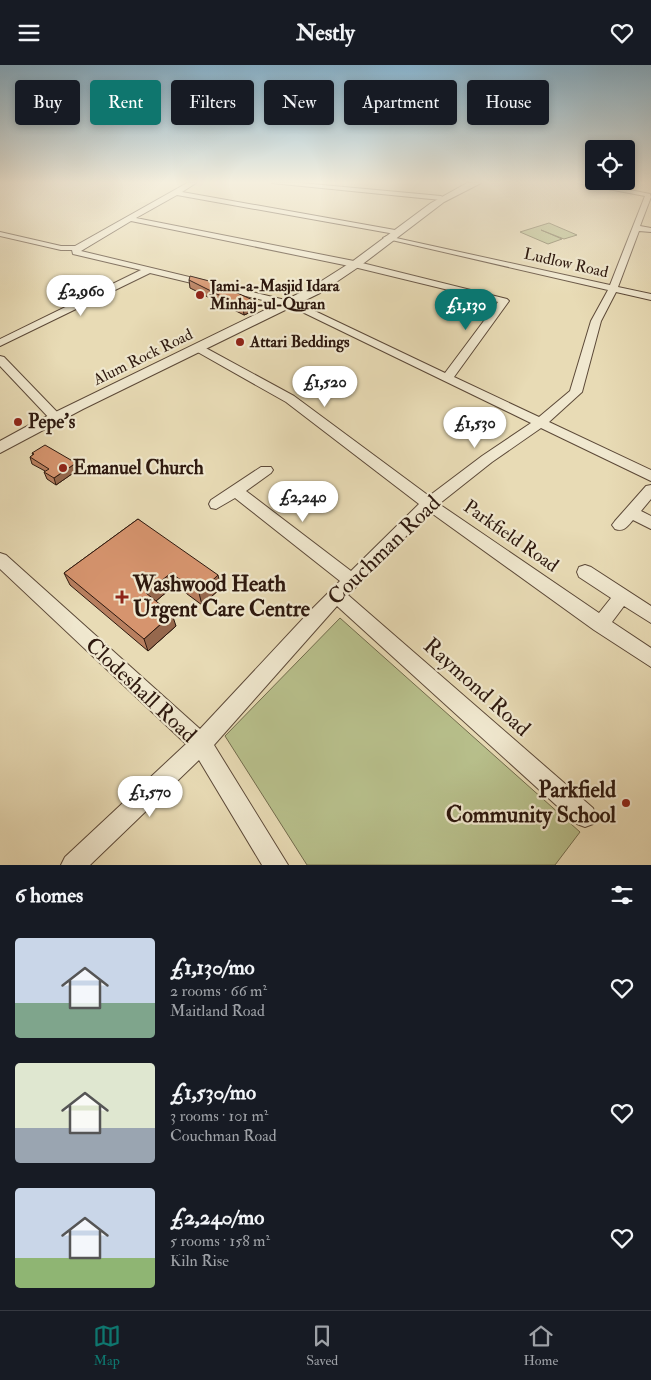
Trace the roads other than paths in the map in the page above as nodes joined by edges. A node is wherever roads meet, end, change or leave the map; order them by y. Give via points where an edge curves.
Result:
1 (129, 220) edge
2 (138, 220) edge
3 (316, 220) edge
4 (411, 220) edge
5 (639, 220) edge
6 (637, 228) junction
7 (651, 230) edge
8 (0, 234) edge
9 (391, 235) junction
10 (77, 248) junction
11 (354, 264) junction
12 (151, 269) junction
13 (613, 289) junction
14 (651, 297) edge
15 (290, 303) junction
16 (0, 343) edge
17 (198, 348) junction
18 (0, 359) edge
19 (448, 377) junction
20 (56, 417) junction
21 (541, 422) junction
22 (0, 448) edge
23 (266, 470) dead end
24 (651, 476) edge
25 (236, 491) junction
26 (651, 491) edge
27 (216, 504) dead end
28 (429, 504) junction
29 (631, 512) junction
30 (651, 523) edge
31 (620, 525) dead end
32 (0, 559) edge
33 (585, 572) dead end
34 (351, 580) junction
35 (337, 595) junction
36 (622, 596) junction
37 (651, 615) edge
38 (600, 625) junction
39 (651, 659) edge
40 (201, 745) junction
41 (585, 815) dead end
42 (73, 865) edge
43 (276, 865) edge

1 - 10 street
2 - 11 street
3 - 9 street, Ludlow Road
4 - 9 street, Alum Rock Road
5 - 6 street, Couchman Road
6 - 7 street
6 - 13 street, Couchman Road
8 - 10 street via 61,248
9 - 11 street, Alum Rock Road
9 - 13 street, Ludlow Road
10 - 12 street via 76,252
11 - 15 street, Alum Rock Road via 327,284
11 - 19 street via 504,301
12 - 15 street
12 - 16 street
13 - 14 street, Ludlow Road
13 - 21 street, Couchman Road via 596,321 576,392
15 - 17 street, Alum Rock Road
15 - 19 street
17 - 20 street, Alum Rock Road
17 - 28 street, Parkfield Road via 290,399
18 - 20 street
19 - 21 street
20 - 22 street, Alum Rock Road
21 - 24 street
21 - 28 street, Couchman Road
23 - 25 street
25 - 27 street
25 - 34 street
26 - 29 street
28 - 34 street, Couchman Road
28 - 38 street, Parkfield Road
29 - 30 street
29 - 31 street
32 - 40 street, Clodeshall Road
33 - 36 street
34 - 35 street, Couchman Road
35 - 40 street, Couchman Road
35 - 41 street, Raymond Road
36 - 37 street
36 - 38 street
38 - 39 street, Parkfield Road
40 - 42 street, Couchman Road
40 - 43 street, Clodeshall Road

